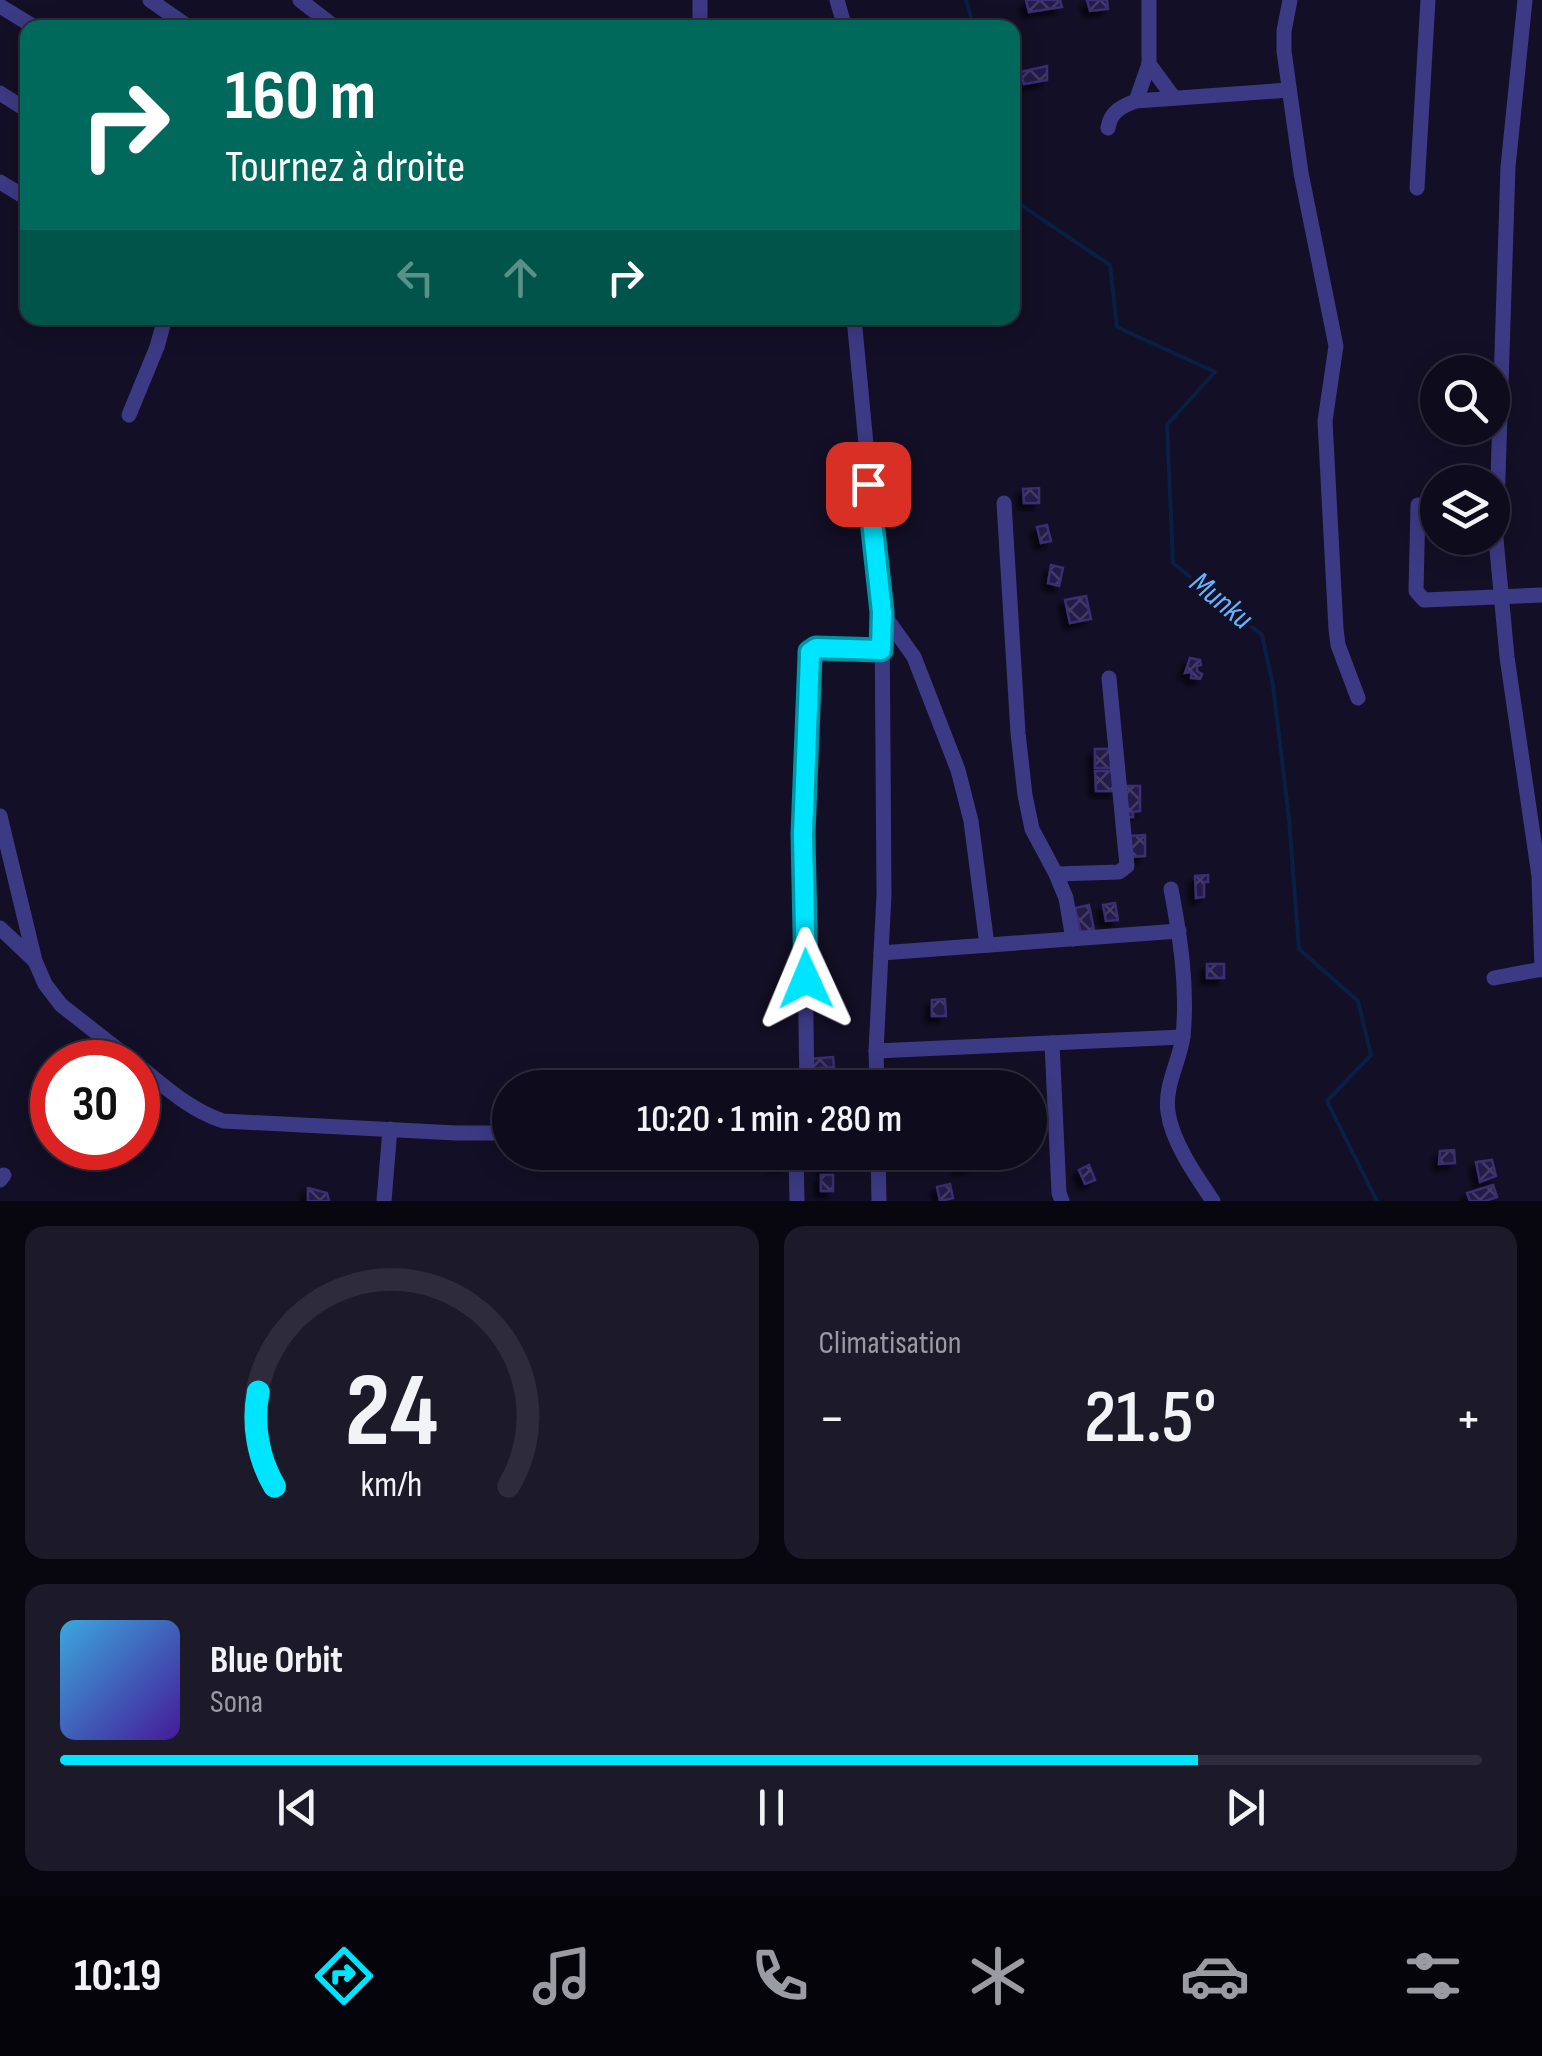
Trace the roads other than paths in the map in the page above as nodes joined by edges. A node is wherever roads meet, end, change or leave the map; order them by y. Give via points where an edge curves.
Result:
1 (150, 0) edge
2 (300, 0) edge
3 (1149, 0) edge
4 (1290, 0) edge
5 (1428, 0) edge
6 (1526, 0) edge
7 (0, 6) edge
8 (23, 20) edge
9 (179, 20) edge
10 (326, 20) edge
11 (1148, 64) junction
12 (1289, 90) junction
13 (1174, 98) junction
14 (1136, 102) junction
15 (1108, 128) dead end
16 (1417, 188) dead end
17 (163, 325) edge
18 (855, 325) edge
19 (130, 415) dead end
20 (1004, 502) dead end
21 (1418, 505) dead end
22 (1542, 595) edge
23 (1501, 596) junction
24 (882, 612) junction
25 (881, 650) junction
26 (1108, 678) dead end
27 (1358, 698) dead end
28 (0, 816) edge
29 (1056, 874) junction
30 (1170, 889) dead end
31 (0, 928) edge
32 (1179, 931) junction
33 (1073, 939) junction
34 (988, 945) junction
35 (880, 952) junction
36 (35, 960) junction
37 (1542, 970) edge
38 (1494, 978) dead end
39 (1182, 1037) junction
40 (106, 1040) edge
41 (1052, 1043) junction
42 (876, 1051) junction
43 (808, 1070) edge
44 (877, 1070) edge
45 (160, 1083) edge
46 (390, 1128) junction
47 (492, 1133) edge
48 (796, 1170) edge
49 (878, 1170) edge
50 (384, 1201) edge
51 (797, 1201) edge
52 (879, 1201) edge
53 (1062, 1201) edge
54 (1213, 1201) edge

1 - 9 street
2 - 10 street
3 - 11 street
4 - 12 street via 1284,31
5 - 16 street
6 - 23 street via 1508,185 1496,539
7 - 8 street
11 - 13 street
11 - 14 street
12 - 13 street
12 - 27 street via 1336,346 1325,422 1336,629
13 - 14 street
14 - 15 street via 1118,109
17 - 19 street
18 - 24 street
20 - 29 street via 1025,795 1032,829
21 - 23 street via 1419,596
22 - 23 street
23 - 37 street via 1539,876
24 - 25 street
24 - 34 street via 914,657 958,770
25 - 35 street
25 - 43 street via 810,652 803,834
26 - 29 street via 1127,866 1119,872
28 - 36 street
29 - 33 street
30 - 32 street
31 - 36 street
32 - 33 street
32 - 39 street
33 - 34 street
34 - 35 street
35 - 42 street
36 - 40 street via 61,1004
37 - 38 street
39 - 41 street
39 - 54 street via 1168,1112 1185,1159
41 - 42 street
41 - 53 street
42 - 44 street
45 - 46 street via 224,1120
46 - 47 street
46 - 50 street
48 - 51 street
49 - 52 street

